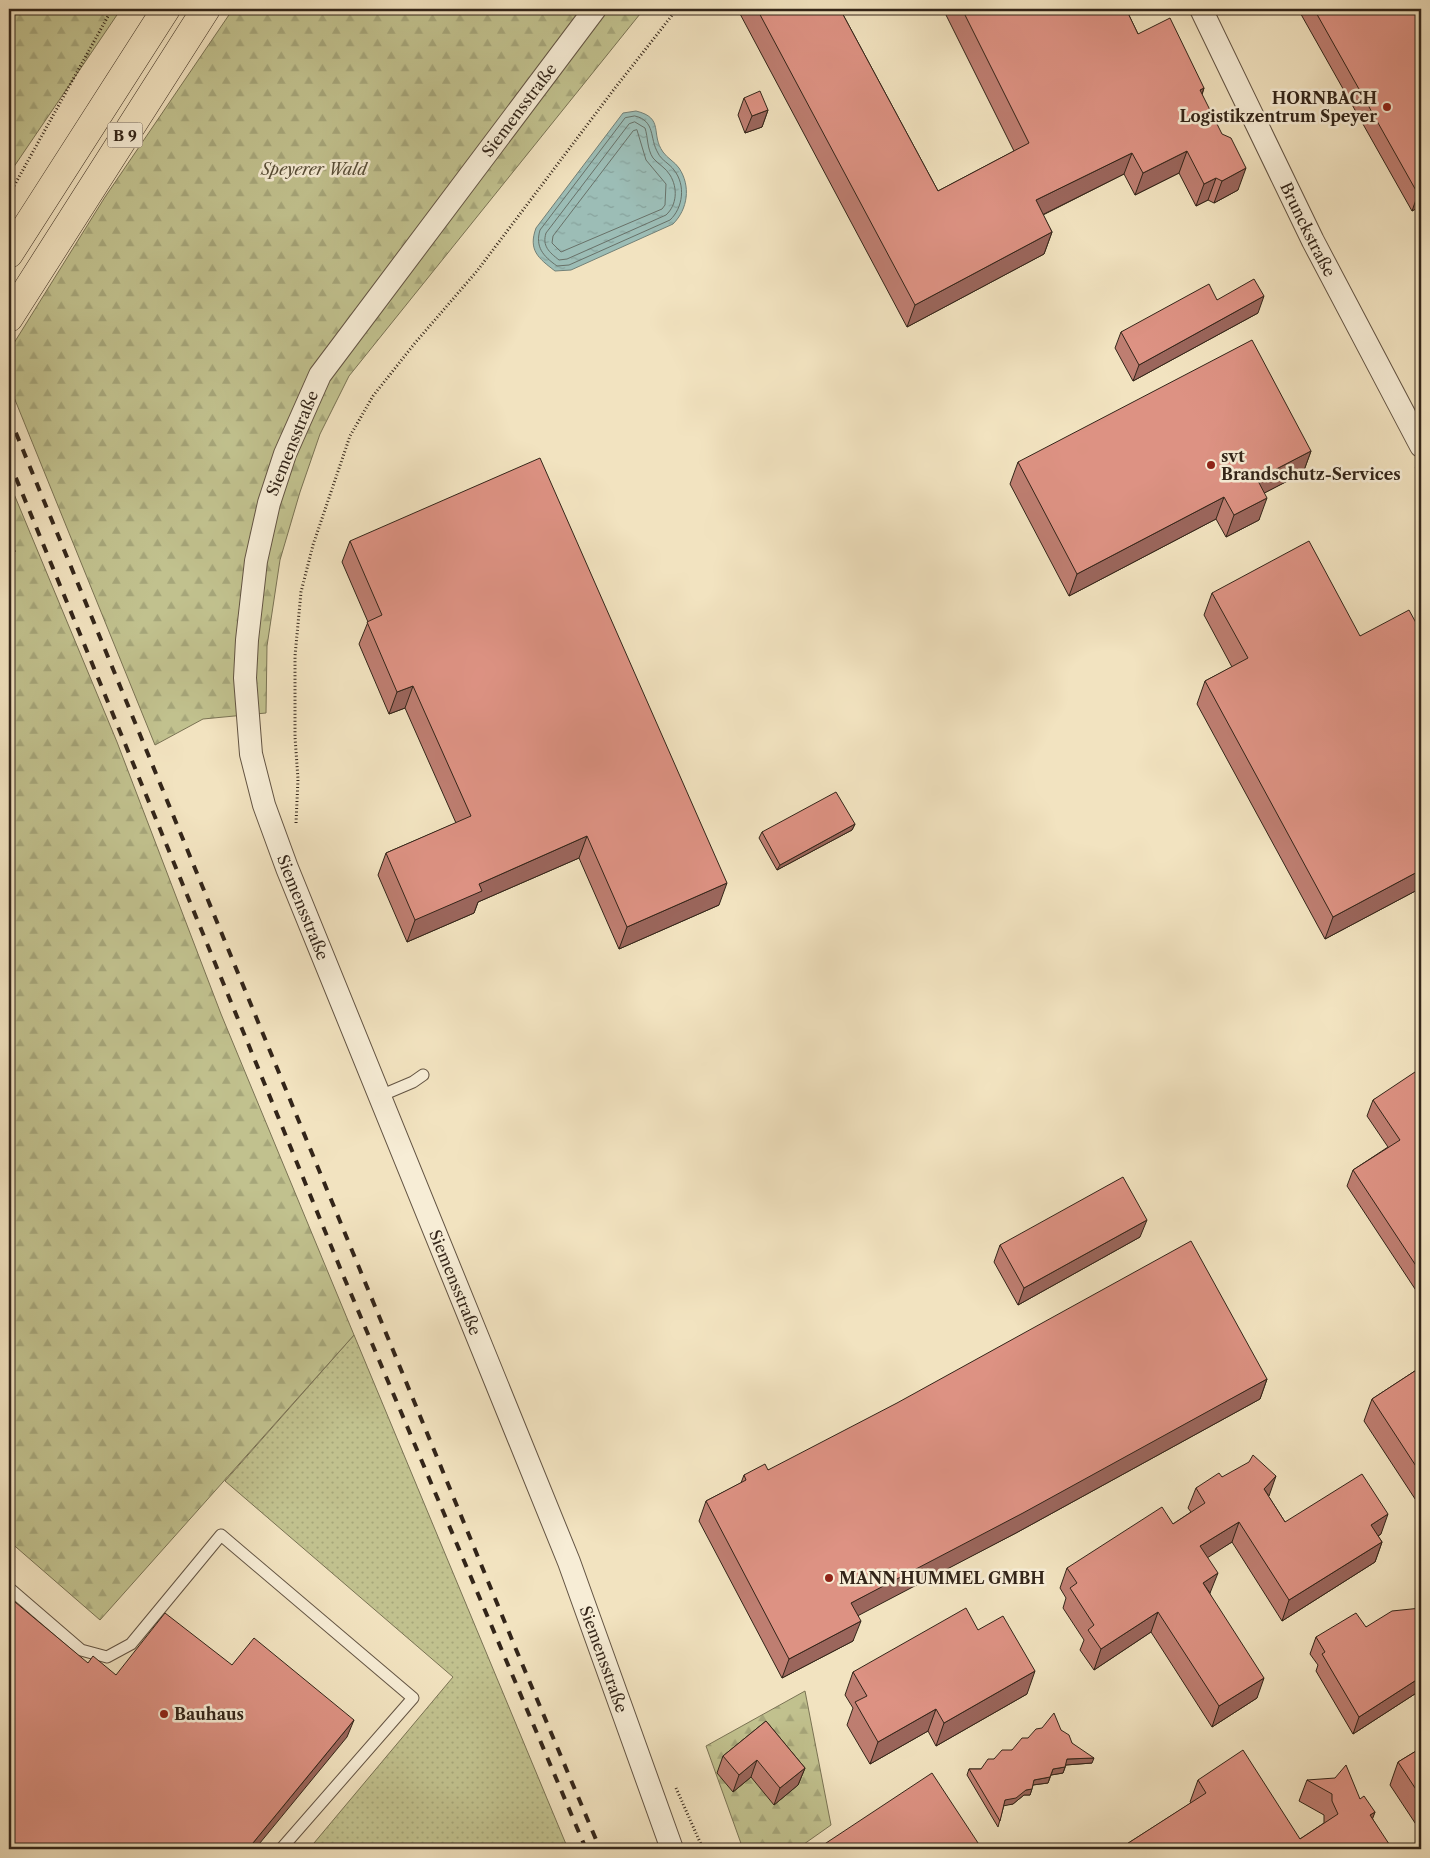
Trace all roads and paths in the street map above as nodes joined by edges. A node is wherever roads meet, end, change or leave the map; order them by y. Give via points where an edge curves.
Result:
1 (112, 9) edge
2 (166, 9) edge
3 (206, 9) edge
4 (596, 9) edge
5 (677, 9) edge
6 (1201, 9) edge
7 (9, 195) edge
8 (15, 244) edge
9 (9, 318) edge
10 (1421, 446) edge
11 (15, 550) dead end
12 (9, 555) edge
13 (295, 830) dead end
14 (423, 1075) dead end
15 (380, 1096) junction
16 (9, 1588) edge
17 (282, 1849) edge
18 (672, 1849) edge

1 - 7 path
2 - 8 highway, B 9
3 - 9 highway, B 9
4 - 15 street, Siemensstraße via 320,375 284,454 256,561 245,678 251,754 264,805 287,868
5 - 13 path via 477,272 373,396 350,436 313,545 302,592 295,656 298,779
6 - 10 street, Brunckstraße via 1313,241
11 - 12 path
14 - 15 lane
15 - 18 street, Siemensstraße via 569,1562
16 - 17 lane via 81,1650 107,1657 132,1644 221,1535 413,1698

